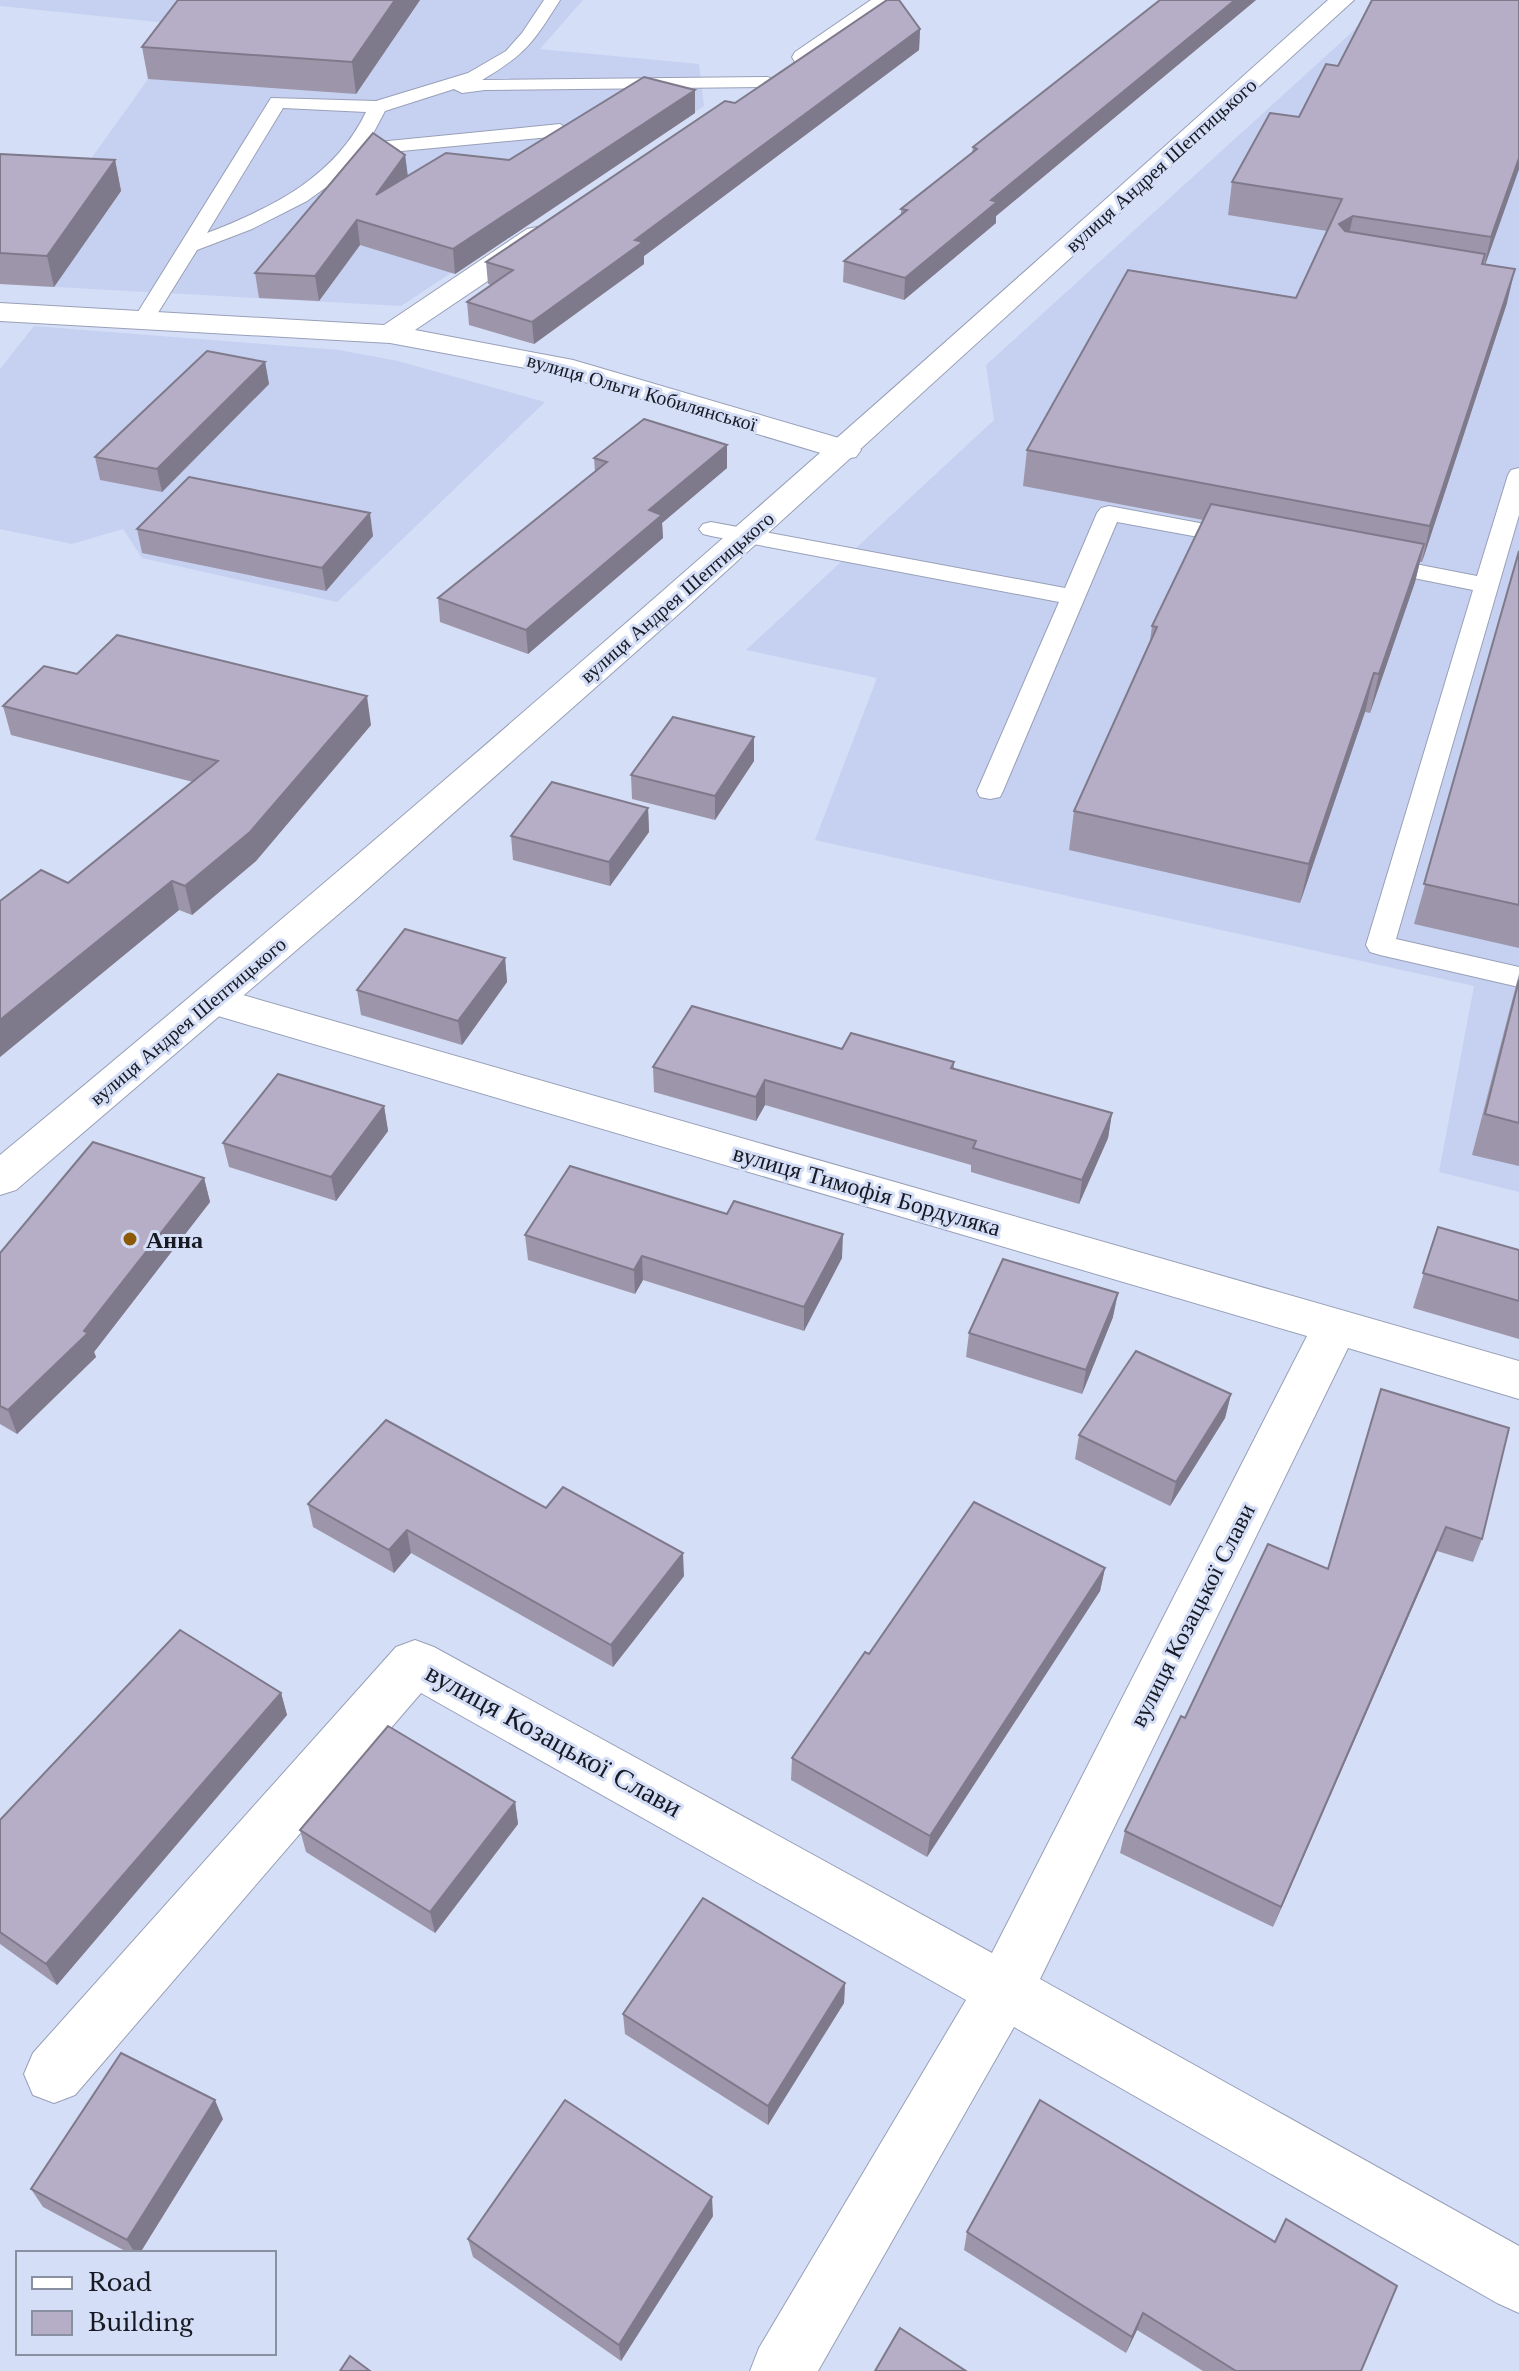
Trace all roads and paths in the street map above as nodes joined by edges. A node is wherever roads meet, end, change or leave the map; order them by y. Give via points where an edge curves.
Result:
1 (552, 0) edge
2 (886, 0) edge
3 (1342, 0) edge
4 (768, 82) junction
5 (423, 94) junction
6 (377, 107) junction
7 (729, 108) edge
8 (560, 130) edge
9 (353, 150) junction
10 (559, 221) edge
11 (189, 246) junction
12 (0, 312) edge
13 (144, 320) junction
14 (390, 334) junction
15 (845, 450) junction
16 (1519, 475) edge
17 (711, 529) dead end
18 (747, 536) junction
19 (1259, 541) edge
20 (1350, 559) edge
21 (1486, 585) junction
22 (1073, 597) junction
23 (990, 791) dead end
24 (1519, 977) edge
25 (215, 1001) junction
26 (0, 1179) edge
27 (1336, 1326) junction
28 (1519, 1380) edge
29 (1004, 1990) junction
30 (54, 2074) dead end
31 (1519, 2281) edge
32 (782, 2371) edge

1 - 5 lane via 512,55 474,77
2 - 4 street
3 - 15 street, вулиця Андрея Шептицького
4 - 5 lane via 485,85
4 - 7 street
5 - 6 lane
6 - 9 lane
6 - 11 lane via 277,102
8 - 9 lane
9 - 11 lane via 293,203
10 - 14 street
11 - 13 lane
12 - 13 street, вулиця Ольги Кобилянської
13 - 14 street, вулиця Ольги Кобилянської
14 - 15 street, вулиця Ольги Кобилянської via 563,366
15 - 18 street, вулиця Андрея Шептицького
16 - 21 lane
17 - 18 lane
18 - 22 lane
18 - 25 street, вулиця Андрея Шептицького
19 - 22 lane via 1109,513
20 - 21 lane
21 - 24 lane via 1380,945
22 - 23 lane
25 - 26 street, вулиця Андрея Шептицького
25 - 27 street, вулиця Тимофія Бордуляка
27 - 28 street, вулиця Тимофія Бордуляка
27 - 29 street, вулиця Козацької Слави
29 - 30 street, вулиця Козацької Слави via 415,1663
29 - 31 street, вулиця Козацької Слави
29 - 32 street, вулиця Козацької Слави

